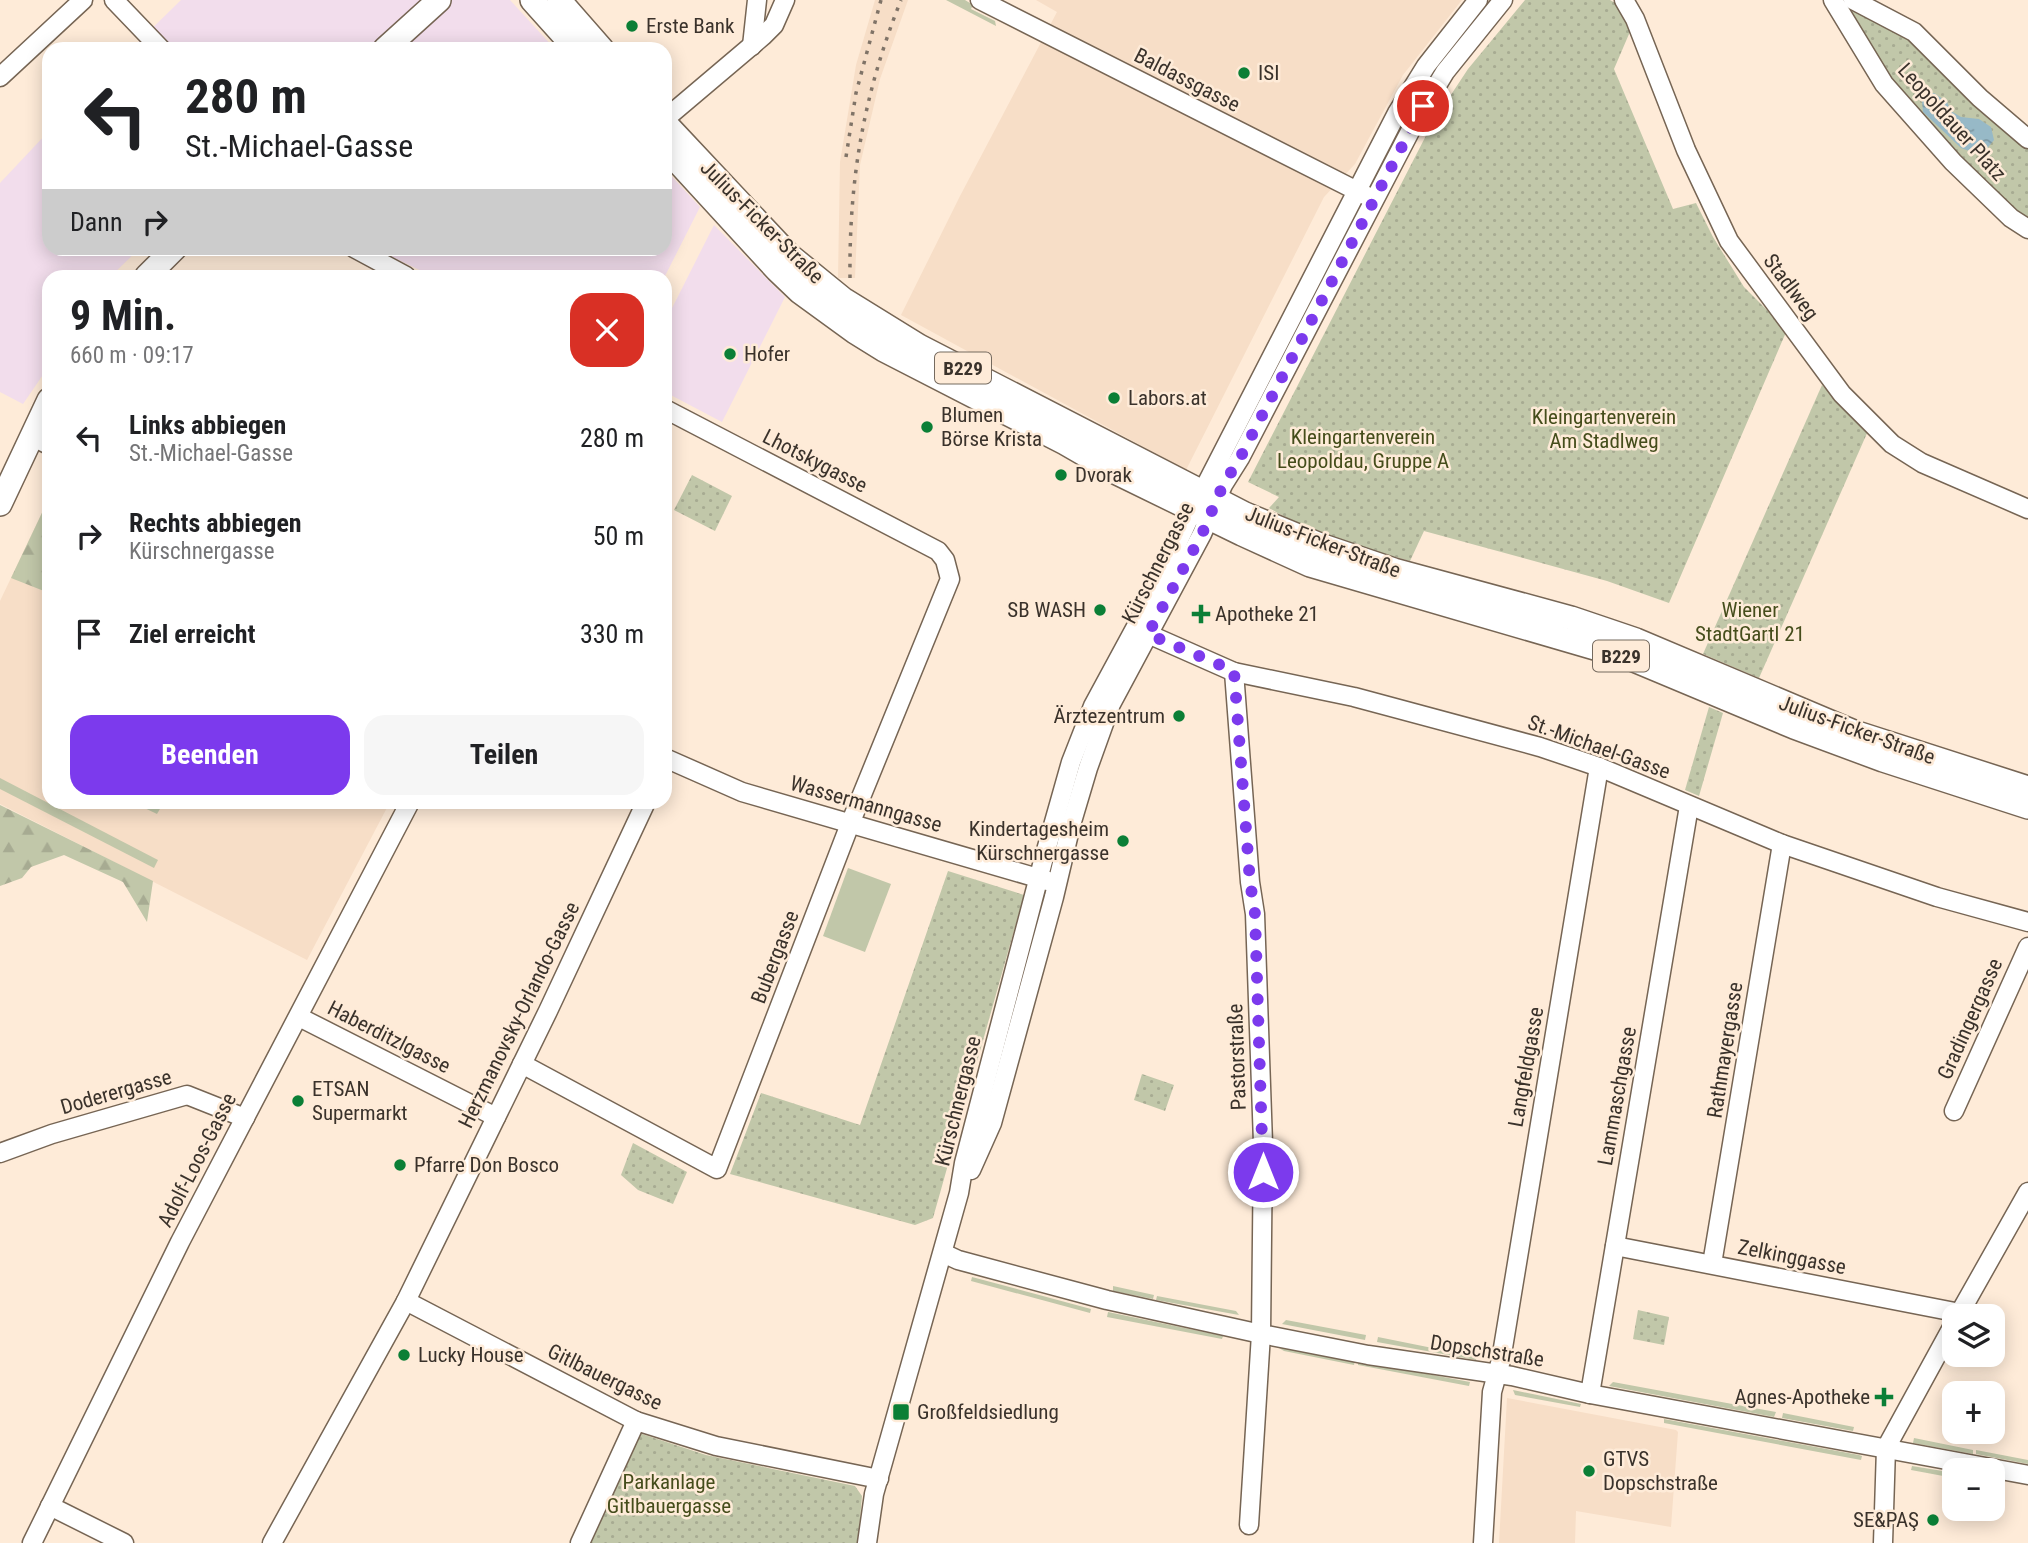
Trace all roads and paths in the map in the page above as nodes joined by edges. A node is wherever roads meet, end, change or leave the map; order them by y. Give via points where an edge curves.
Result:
1 (83, 0) edge
2 (114, 0) edge
3 (439, 0) edge
4 (532, 0) edge
5 (559, 0) edge
6 (757, 0) edge
7 (785, 0) edge
8 (980, 0) edge
9 (1478, 0) edge
10 (1503, 0) edge
11 (1624, 0) edge
12 (1833, 0) edge
13 (1853, 0) edge
14 (155, 42) edge
15 (393, 42) edge
16 (570, 42) edge
17 (596, 42) edge
18 (752, 46) junction
19 (0, 77) edge
20 (672, 115) edge
21 (672, 129) edge
22 (2028, 139) edge
23 (672, 156) edge
24 (1366, 196) junction
25 (2028, 229) edge
26 (167, 256) edge
27 (369, 256) edge
28 (153, 270) edge
29 (396, 270) edge
30 (672, 413) edge
31 (40, 441) edge
32 (0, 503) edge
33 (1205, 504) junction
34 (2028, 509) edge
35 (943, 555) joint
36 (1148, 634) junction
37 (1234, 671) junction
38 (672, 763) edge
39 (1599, 767) junction
40 (2028, 788) edge
41 (1689, 806) junction
42 (2028, 807) edge
43 (406, 809) edge
44 (643, 809) edge
45 (850, 824) junction
46 (1782, 844) junction
47 (1038, 878) junction
48 (1058, 884) junction
49 (2028, 922) edge
50 (2028, 947) edge
51 (299, 1017) junction
52 (522, 1064) junction
53 (1954, 1111) dead end
54 (496, 1117) junction
55 (244, 1118) junction
56 (0, 1153) edge
57 (2028, 1192) edge
58 (959, 1194) junction
59 (1615, 1246) junction
60 (943, 1253) junction
61 (1712, 1264) junction
62 (407, 1301) junction
63 (1965, 1304) edge
64 (1942, 1314) edge
65 (1261, 1334) junction
66 (1942, 1346) edge
67 (1497, 1375) junction
68 (1590, 1394) junction
69 (636, 1421) junction
70 (1886, 1448) junction
71 (2028, 1475) edge
72 (879, 1479) junction
73 (50, 1506) junction
74 (1249, 1525) dead end
75 (32, 1543) edge
76 (124, 1543) edge
77 (272, 1543) edge
78 (580, 1543) edge
79 (867, 1543) edge
80 (1483, 1543) edge
81 (1883, 1543) edge

1 - 19 street
2 - 14 street
3 - 15 main road
4 - 16 main road
5 - 17 main road
6 - 18 street
7 - 18 street via 774,25
8 - 24 street, Baldassgasse
9 - 24 street, Kürschnergasse via 1426,66 1397,113
10 - 24 street, Kürschnergasse via 1461,49
11 - 34 street, Stadlweg via 1728,242 1842,394 1906,454
12 - 25 street, Leopoldauer Platz via 1884,84 1953,162
13 - 22 street, Leopoldauer Platz via 1914,32
18 - 20 street
21 - 33 main road, Julius-Ficker-Straße / B229 via 789,255 843,299
23 - 33 main road, Julius-Ficker-Straße / B229 via 777,270 855,332 1117,473
24 - 33 street, Kürschnergasse via 1240,458
26 - 28 main road
27 - 29 street
30 - 35 street, Lhotskygasse
31 - 32 main road
33 - 36 street, Kürschnergasse
33 - 40 main road, Julius-Ficker-Straße / B229 via 1245,514 1394,570 1610,631 1854,732
33 - 42 main road, Julius-Ficker-Straße / B229 via 1310,565 1600,648 1883,760
33 - 47 street, Kürschnergasse via 1093,706 1071,762
35 - 45 street, Bubergasse via 950,579
36 - 37 street, St.-Michael-Gasse
36 - 48 street, Kürschnergasse via 1111,704
37 - 39 street, St.-Michael-Gasse via 1499,734
37 - 65 street, Pastorstraße via 1255,914 1263,1143
38 - 45 street, Wassermanngasse via 742,792
39 - 41 street, St.-Michael-Gasse
39 - 67 street, Langfeldgasse
41 - 46 street, St.-Michael-Gasse
41 - 59 street, Lammaschgasse
43 - 51 street, Adolf-Loos-Gasse
44 - 52 street, Herzmanovsky-Orlando-Gasse
45 - 47 street, Wassermanngasse
45 - 52 street, Bubergasse via 717,1169
46 - 49 street, St.-Michael-Gasse via 1937,897
46 - 61 street, Rathmayergasse
47 - 48 street, Wassermanngasse
47 - 58 street, Kürschnergasse
48 - 58 street, Kürschnergasse via 992,1123
50 - 53 street, Gradingergasse
51 - 54 street, Haberditzlgasse
51 - 55 street, Adolf-Loos-Gasse
52 - 54 street, Herzmanovsky-Orlando-Gasse
54 - 62 street, Herzmanovsky-Orlando-Gasse
55 - 56 street, Doderergasse via 187,1095
55 - 73 street, Adolf-Loos-Gasse
57 - 63 street
58 - 60 street, Kürschnergasse
59 - 61 street, Zelkinggasse
59 - 68 street, Lammaschgasse
60 - 65 street, Dopschstraße via 1107,1300
60 - 72 street, Kürschnergasse
61 - 64 street, Zelkinggasse
62 - 69 street, Gitlbauergasse
62 - 77 street, Herzmanovsky-Orlando-Gasse
65 - 67 street, Dopschstraße
65 - 74 street, Pastorstraße
66 - 70 street
67 - 68 street, Dopschstraße
67 - 80 street, Langfeldgasse via 1492,1392
68 - 70 street, Dopschstraße
69 - 72 street, Gitlbauergasse via 716,1446
69 - 78 street
70 - 71 street, Dopschstraße
70 - 81 street
72 - 79 street, Kürschnergasse
73 - 75 street, Adolf-Loos-Gasse
73 - 76 street

